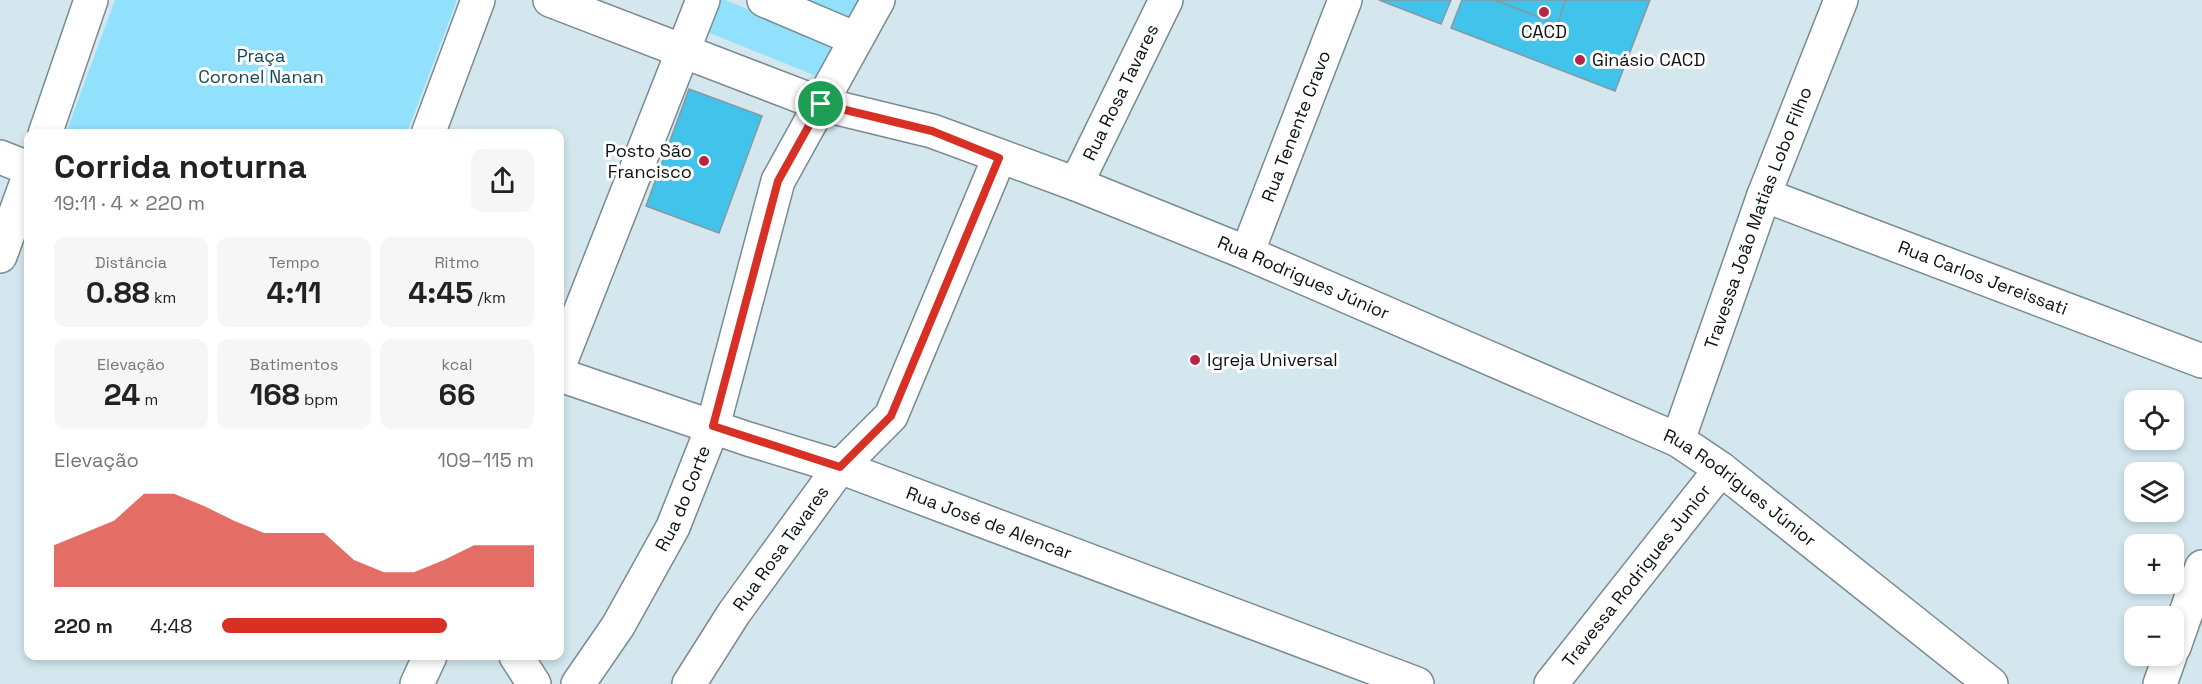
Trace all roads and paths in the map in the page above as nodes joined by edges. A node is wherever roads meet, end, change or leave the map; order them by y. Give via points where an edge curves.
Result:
1 (91, 0) edge
2 (478, 0) edge
3 (550, 0) edge
4 (703, 0) edge
5 (764, 0) edge
6 (879, 0) edge
7 (1166, 0) edge
8 (1345, 0) edge
9 (1841, 0) edge
10 (856, 39) junction
11 (683, 51) junction
12 (821, 104) junction
13 (47, 129) edge
14 (430, 129) edge
15 (0, 157) edge
16 (999, 158) junction
17 (24, 166) edge
18 (1076, 184) junction
19 (24, 190) edge
20 (1764, 195) junction
21 (1247, 253) junction
22 (0, 256) edge
23 (564, 353) edge
24 (2202, 361) edge
25 (564, 376) edge
26 (713, 426) junction
27 (1678, 440) junction
28 (840, 467) junction
29 (1721, 469) junction
30 (2202, 567) edge
31 (2184, 618) edge
32 (428, 660) edge
33 (519, 660) edge
34 (2166, 666) edge
35 (417, 684) edge
36 (534, 684) edge
37 (578, 684) edge
38 (689, 684) edge
39 (1417, 684) edge
40 (1551, 684) edge
41 (1991, 684) edge
42 (2160, 684) edge

1 - 13 street
2 - 14 street
3 - 11 street, Rua Rodrigues Júnior
4 - 11 street
5 - 10 street
6 - 10 street, Rua do Corte
7 - 18 street, Rua Rosa Tavares
8 - 21 street, Rua Tenente Cravo
9 - 20 street, Travessa João Matias Lobo Filho
10 - 12 street, Rua do Corte
11 - 12 street, Rua Rodrigues Júnior
11 - 23 street
12 - 16 street, Rua Rodrigues Júnior via 932,131
12 - 26 street, Rua do Corte via 778,181
15 - 17 street
16 - 18 street, Rua Rodrigues Júnior
16 - 28 street, Rua Rosa Tavares via 891,416
18 - 21 street, Rua Rodrigues Júnior
19 - 22 street
20 - 24 street, Rua Carlos Jereissati
20 - 27 street, Travessa João Matias Lobo Filho
21 - 27 street, Rua Rodrigues Júnior
25 - 26 street, Rua José de Alencar
26 - 28 street, Rua José de Alencar
26 - 37 street, Rua do Corte via 673,527 618,626
27 - 29 street, Rua Rodrigues Júnior
28 - 38 street, Rua Rosa Tavares via 734,613
28 - 39 street, Rua José de Alencar
29 - 40 street, Travessa Rodrigues Junior
29 - 41 street, Rua Rodrigues Júnior
30 - 31 street
32 - 35 street
33 - 36 street
34 - 42 street

